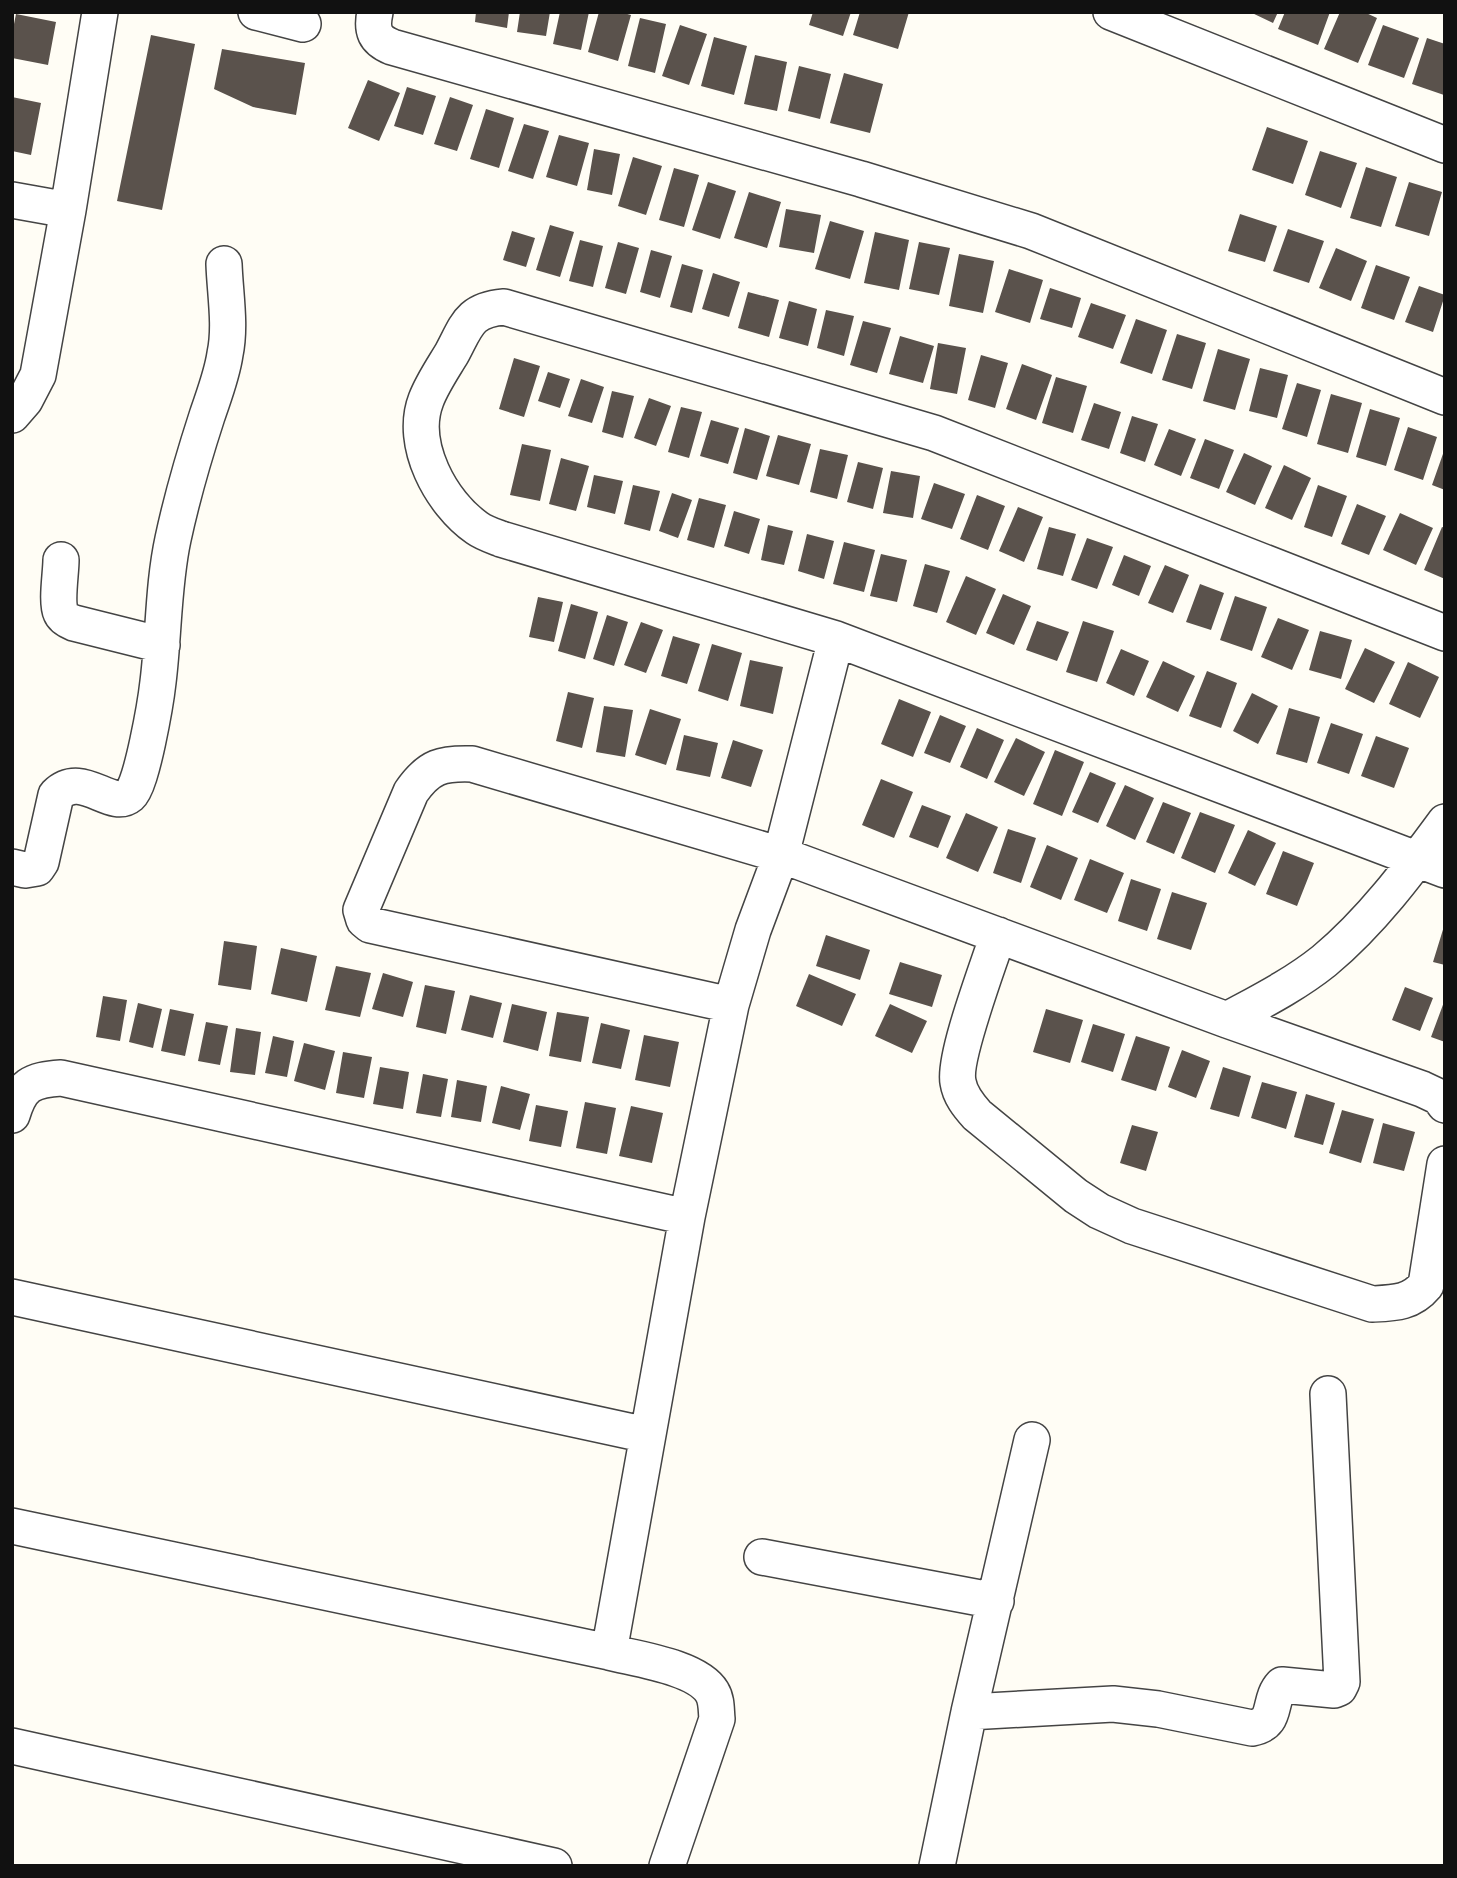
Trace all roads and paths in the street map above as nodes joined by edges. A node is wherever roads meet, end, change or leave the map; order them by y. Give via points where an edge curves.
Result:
1 (100, 12) edge
2 (256, 12) edge
3 (375, 12) edge
4 (1111, 12) edge
5 (303, 24) dead end
6 (1445, 145) edge
7 (12, 200) edge
8 (68, 210) junction
9 (224, 264) dead end
10 (1445, 397) edge
11 (12, 415) edge
12 (61, 560) dead end
13 (1445, 633) edge
14 (836, 639) junction
15 (162, 645) junction
16 (1445, 822) edge
17 (781, 855) junction
18 (1431, 865) edge
19 (12, 867) edge
20 (998, 935) junction
21 (732, 1005) junction
22 (1227, 1020) junction
23 (1445, 1105) edge
24 (12, 1115) edge
25 (1445, 1164) edge
26 (687, 1217) junction
27 (12, 1297) edge
28 (1328, 1394) dead end
29 (648, 1435) junction
30 (1032, 1440) dead end
31 (12, 1527) edge
32 (762, 1557) dead end
33 (996, 1601) junction
34 (609, 1652) junction
35 (969, 1712) junction
36 (12, 1746) edge
37 (554, 1866) edge
38 (667, 1866) edge
39 (937, 1866) edge

1 - 8 street
2 - 5 street
3 - 10 street via 376,34 380,42 392,47 1031,231
4 - 6 street
7 - 8 street
8 - 11 street via 38,375
9 - 15 street via 226,352 172,542
12 - 15 street via 59,604 65,618
13 - 14 street via 934,433 504,307 472,316 425,401 422,422 424,450 433,472 453,506 477,528
14 - 17 street
14 - 18 street
15 - 19 street via 150,735 131,794 117,798 80,786 63,788 56,795 41,862 37,868
16 - 18 street
17 - 20 street
17 - 21 street
17 - 21 street via 472,764 452,764 433,768 411,792 361,910 363,920 379,928
18 - 22 street via 1324,961
20 - 22 street
20 - 25 street via 960,1057 957,1081 977,1115 1099,1211 1132,1226 1372,1304 1394,1303 1416,1297 1426,1285
21 - 26 street
22 - 23 street via 1422,1089
24 - 26 street via 25,1087 40,1079 61,1078
26 - 29 street
27 - 29 street
28 - 35 street via 1339,1688 1282,1685 1268,1721 1252,1728 1113,1704
29 - 34 street
30 - 33 street
31 - 34 street
32 - 33 street
33 - 35 street
34 - 38 street via 694,1675 716,1699 716,1719
35 - 39 street
36 - 37 street

